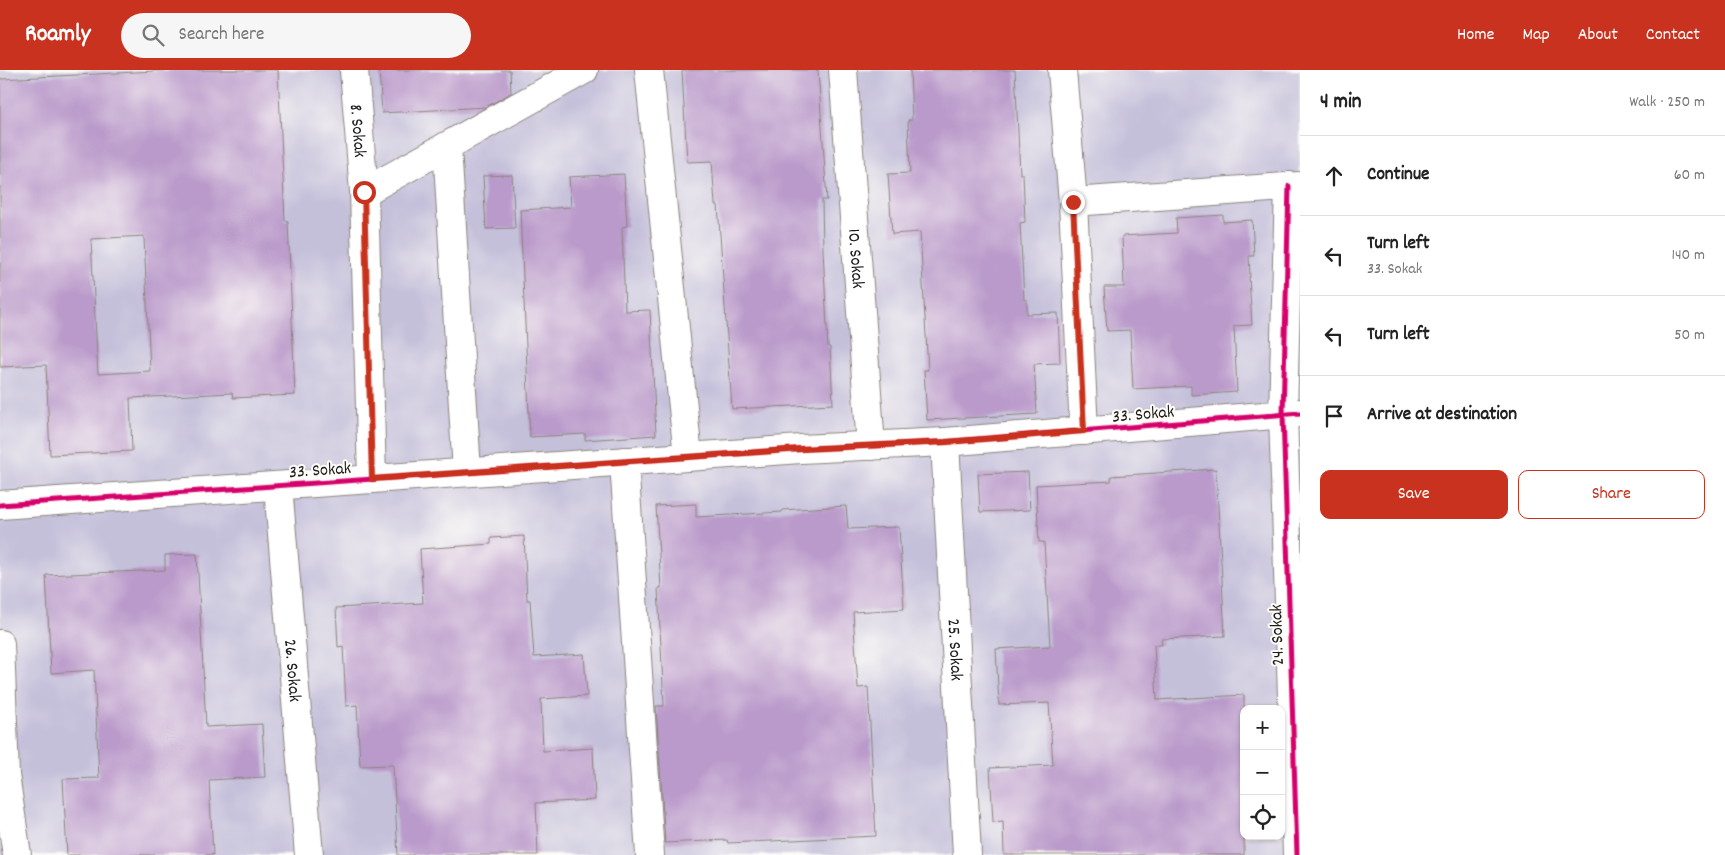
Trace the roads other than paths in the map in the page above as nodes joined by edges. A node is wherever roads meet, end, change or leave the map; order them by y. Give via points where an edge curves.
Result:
1 (354, 70) edge
2 (584, 70) edge
3 (650, 70) edge
4 (843, 70) edge
5 (1062, 70) edge
6 (447, 146) junction
7 (1294, 186) edge
8 (364, 192) junction
9 (1073, 202) junction
10 (1292, 414) edge
11 (1084, 431) junction
12 (946, 442) junction
13 (871, 446) junction
14 (688, 457) junction
15 (624, 461) junction
16 (467, 472) junction
17 (372, 479) junction
18 (278, 486) junction
19 (0, 505) edge
20 (0, 644) edge
21 (3, 775) edge
22 (17, 855) edge
23 (309, 855) edge
24 (650, 855) edge
25 (967, 855) edge
26 (1297, 855) edge

1 - 8 street, 8. Sokak
2 - 6 street
3 - 14 street
4 - 13 street, 10. Sokak
5 - 9 street
6 - 8 street
6 - 16 street
7 - 9 street
7 - 10 street, 24. Sokak
8 - 17 street, 8. Sokak
9 - 11 street
10 - 11 street, 33. Sokak
10 - 26 street, 24. Sokak
11 - 12 street, 33. Sokak
12 - 13 street, 33. Sokak
12 - 25 street, 25. Sokak
13 - 14 street, 33. Sokak
14 - 15 street, 33. Sokak
15 - 16 street, 33. Sokak
15 - 24 street
16 - 17 street, 33. Sokak
17 - 18 street, 33. Sokak
18 - 19 street, 33. Sokak
18 - 23 street, 26. Sokak
20 - 21 street
21 - 22 street

